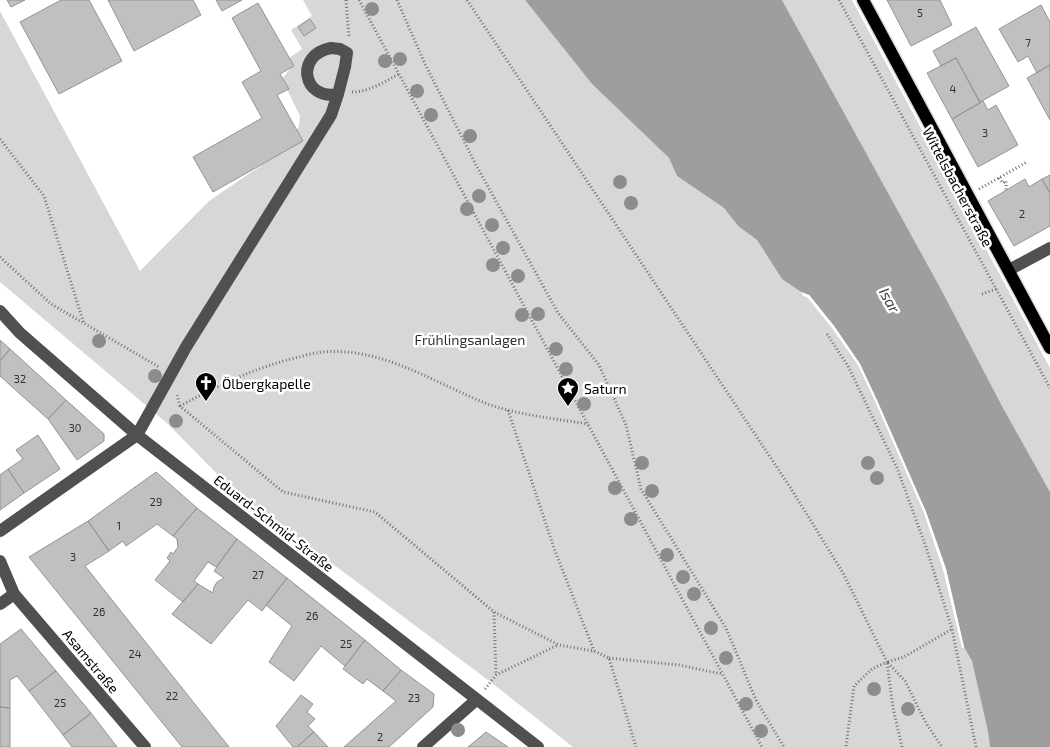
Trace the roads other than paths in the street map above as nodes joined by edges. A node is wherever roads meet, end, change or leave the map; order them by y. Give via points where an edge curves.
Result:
1 (863, 0) edge
2 (338, 92) junction
3 (1050, 248) edge
4 (1009, 270) junction
5 (0, 311) edge
6 (1050, 348) edge
7 (137, 435) junction
8 (0, 530) edge
9 (0, 561) edge
10 (14, 594) junction
11 (0, 604) edge
12 (476, 700) junction
13 (145, 747) edge
14 (423, 747) edge
15 (538, 747) edge

1 - 4 main road, Wittelsbacherstraße
2 - 2 street via 330,96 322,94 315,89 308,75 308,67 316,53 324,49 340,49 346,53
2 - 7 street via 331,115 186,347
3 - 4 street
4 - 6 main road, Wittelsbacherstraße
5 - 7 street, Eduard-Schmid-Straße via 20,333
7 - 8 street
7 - 12 street, Eduard-Schmid-Straße
9 - 10 street, Asamstraße
10 - 11 street
10 - 13 street, Asamstraße
12 - 14 street
12 - 15 street, Eduard-Schmid-Straße

